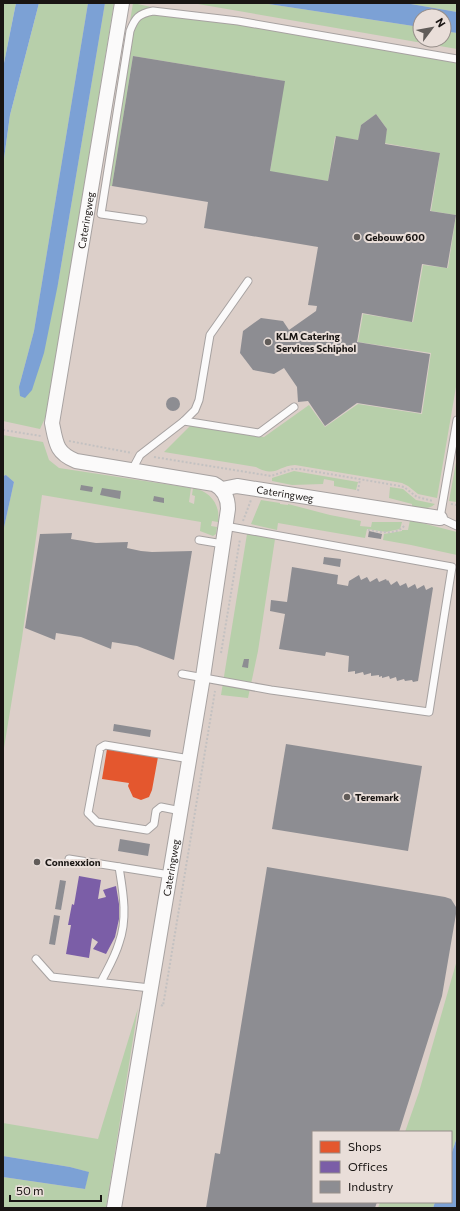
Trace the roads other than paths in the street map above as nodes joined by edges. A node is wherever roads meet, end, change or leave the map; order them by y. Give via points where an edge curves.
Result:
1 (122, 3) edge
2 (457, 59) edge
3 (143, 220) dead end
4 (248, 281) dead end
5 (294, 407) dead end
6 (457, 420) edge
7 (184, 421) junction
8 (132, 470) junction
9 (222, 489) junction
10 (440, 518) junction
11 (457, 521) edge
12 (225, 526) junction
13 (457, 526) edge
14 (199, 540) dead end
15 (223, 544) junction
16 (182, 674) dead end
17 (210, 678) junction
18 (190, 759) junction
19 (181, 810) junction
20 (69, 859) dead end
21 (119, 866) junction
22 (170, 875) junction
23 (36, 959) dead end
24 (101, 982) junction
25 (150, 988) junction
26 (114, 1208) edge

1 - 8 street, Cateringweg via 52,424 60,450 66,457
2 - 3 lane via 238,22 153,11 142,13 134,21 130,31 101,214
4 - 7 lane via 210,335 200,400 195,410
5 - 7 lane via 259,432
6 - 10 lane
7 - 8 lane via 140,455
8 - 9 street, Cateringweg via 210,483
9 - 10 street, Cateringweg via 237,486
9 - 12 street, Cateringweg via 228,502
10 - 11 lane
10 - 13 lane
12 - 15 street, Cateringweg
12 - 17 lane via 452,567 429,712 271,690
14 - 15 lane
15 - 17 street, Cateringweg
16 - 17 lane
17 - 18 street, Cateringweg
18 - 19 street, Cateringweg
18 - 19 lane via 105,745 100,748 88,813 97,822 147,830 154,824 156,811 161,807
19 - 22 street, Cateringweg
20 - 21 lane
21 - 22 lane
21 - 24 lane via 125,902 124,923 120,943
22 - 25 street, Cateringweg
23 - 24 lane via 52,977
24 - 25 lane
25 - 26 street, Cateringweg

